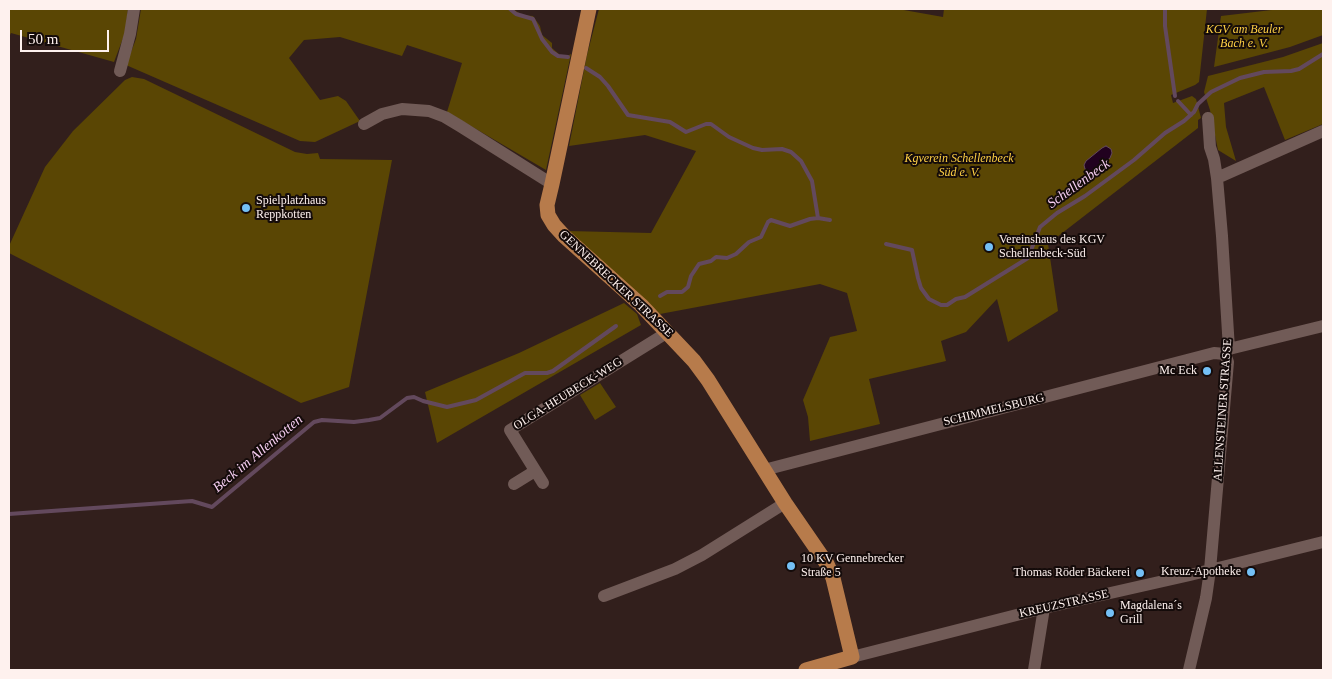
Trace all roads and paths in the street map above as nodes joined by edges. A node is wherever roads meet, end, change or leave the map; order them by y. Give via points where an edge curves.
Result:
1 (134, 9) edge
2 (589, 9) edge
3 (120, 71) dead end
4 (1208, 118) dead end
5 (364, 124) dead end
6 (1323, 132) edge
7 (1217, 178) junction
8 (552, 184) junction
9 (1323, 326) edge
10 (668, 332) junction
11 (1227, 351) junction
12 (764, 470) junction
13 (535, 471) junction
14 (543, 483) dead end
15 (514, 484) dead end
16 (785, 503) junction
17 (1323, 542) edge
18 (1210, 570) junction
19 (604, 596) dead end
20 (1044, 608) junction
21 (852, 657) junction
22 (806, 670) edge
23 (1034, 670) edge
24 (1189, 670) edge

1 - 3 street
2 - 8 main road, GENNEBRECKER STRASSE
4 - 7 street, ALLENSTEINER STRASSE
5 - 8 street via 382,114 402,109 445,117
6 - 7 street
7 - 11 street, ALLENSTEINER STRASSE
8 - 10 main road, GENNEBRECKER STRASSE via 548,211 554,225
9 - 11 street, SCHIMMELSBURG
10 - 12 main road, GENNEBRECKER STRASSE via 708,380
10 - 13 street, OLGA-HEUBECK-WEG via 510,430
11 - 12 street, SCHIMMELSBURG
11 - 18 street, ALLENSTEINER STRASSE
12 - 16 main road, GENNEBRECKER STRASSE
13 - 14 street, OLGA-HEUBECK-WEG
13 - 15 street
16 - 19 street via 675,569
16 - 21 main road, GENNEBRECKER STRASSE via 827,564
17 - 18 street, KREUZSTRASSE
18 - 20 street, KREUZSTRASSE
18 - 24 street, ALLENSTEINER STRASSE
20 - 21 street, KREUZSTRASSE
20 - 23 street
21 - 22 main road, KREUZSTRASSE

